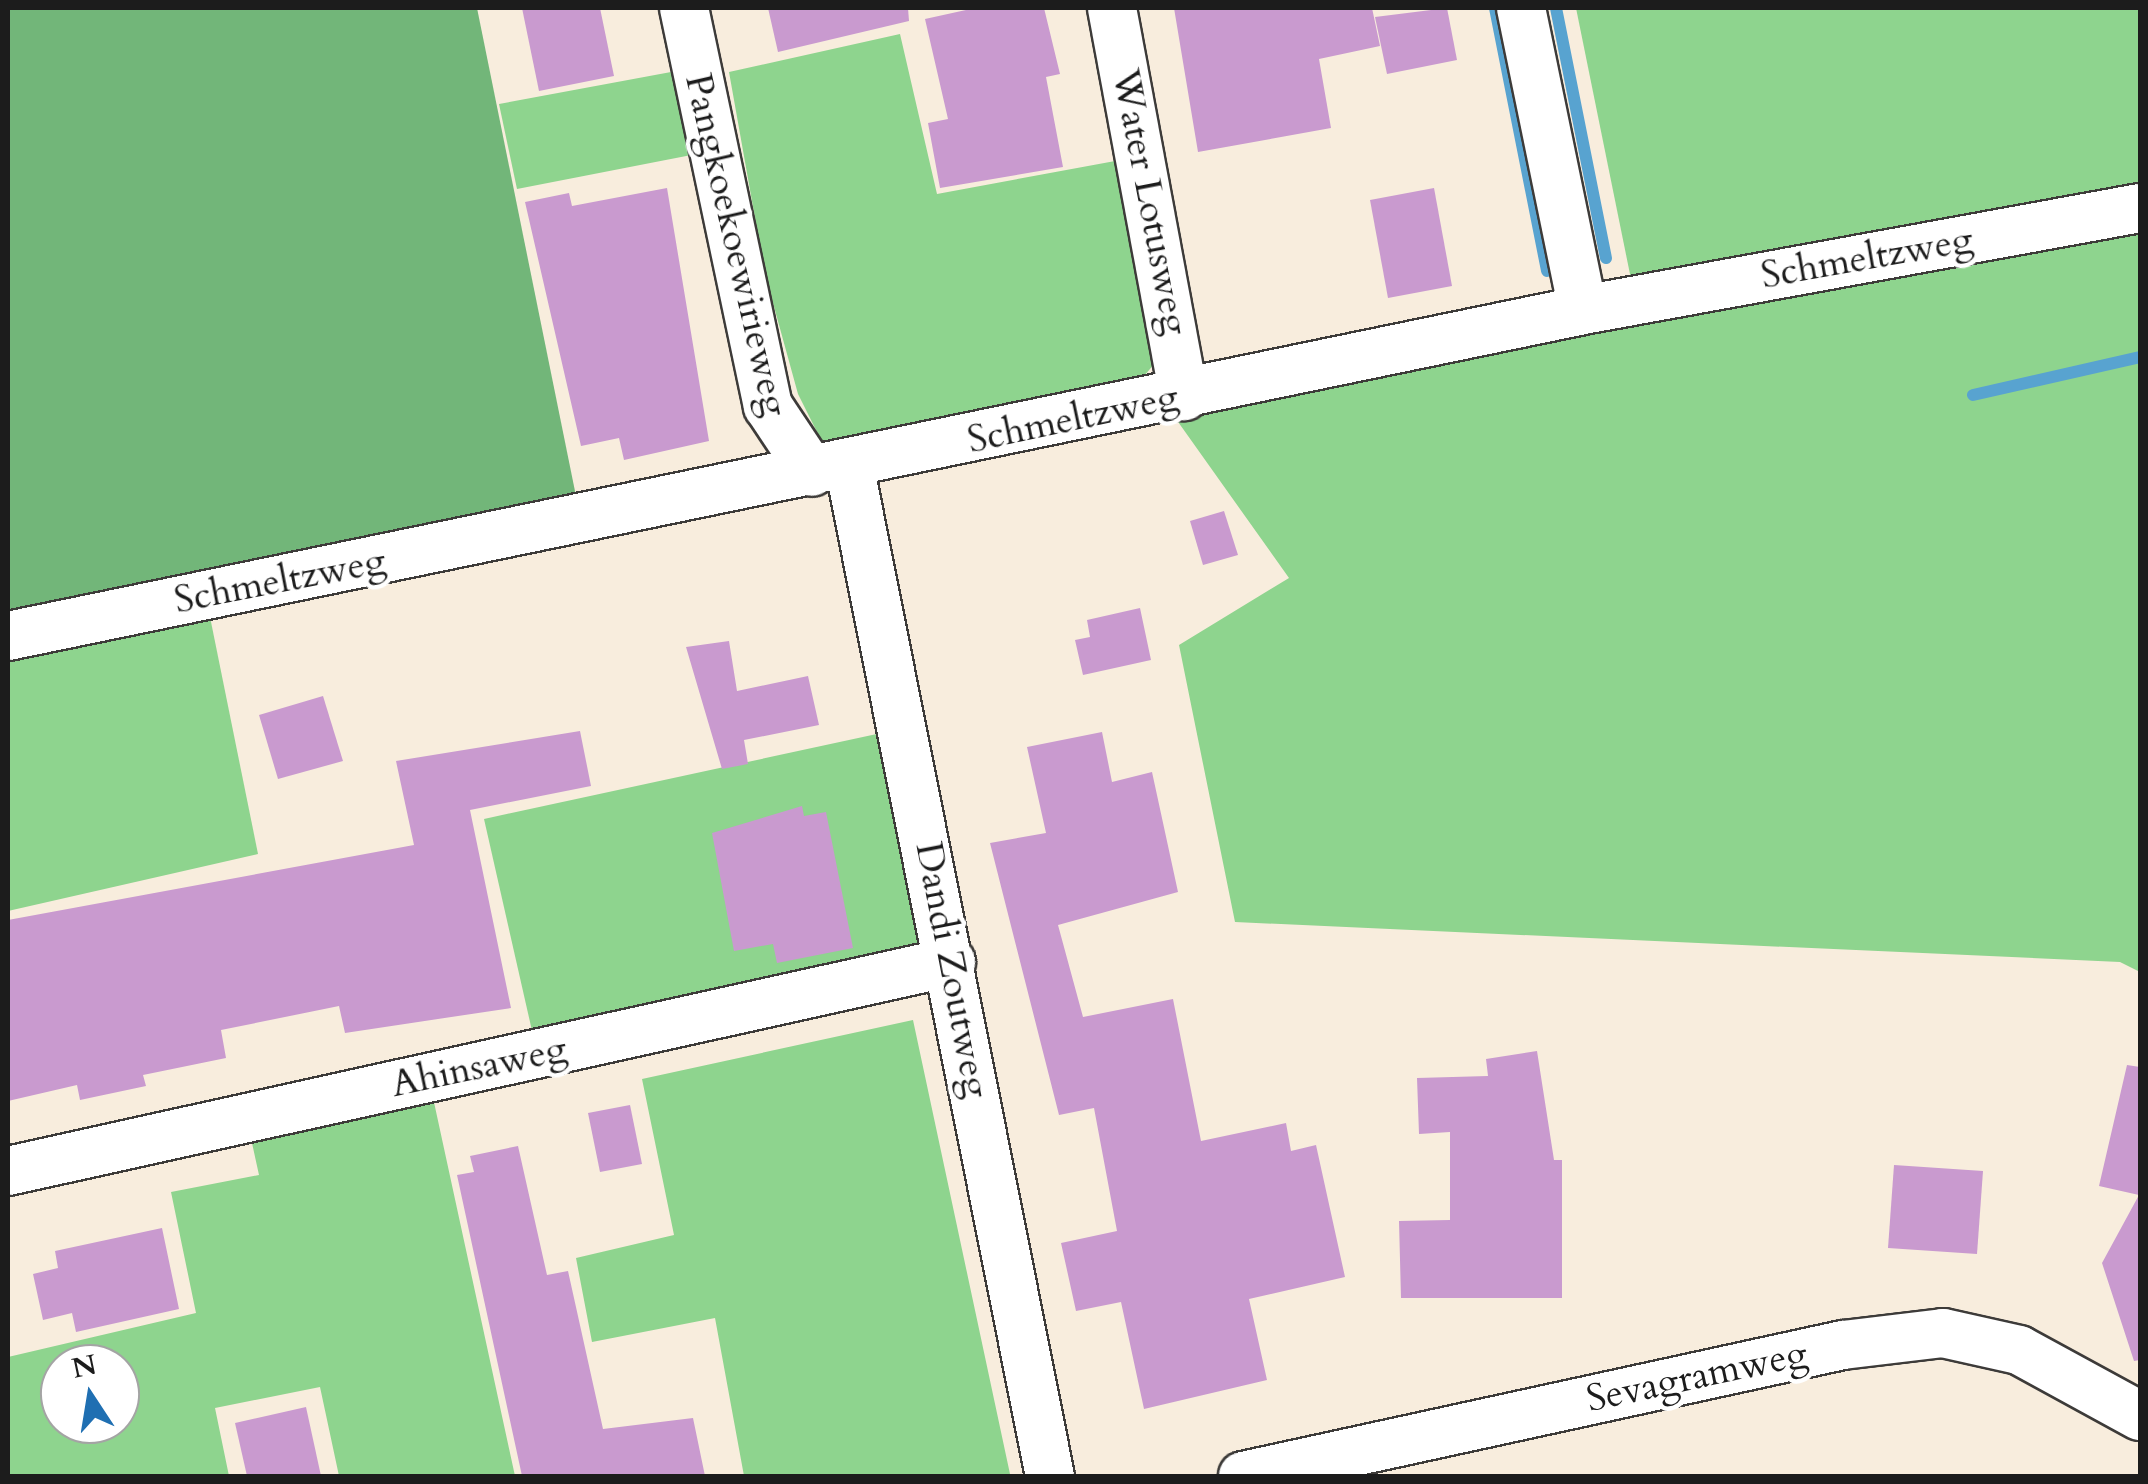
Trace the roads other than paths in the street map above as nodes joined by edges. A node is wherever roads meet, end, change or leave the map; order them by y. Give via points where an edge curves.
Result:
1 (684, 8) edge
2 (1112, 8) edge
3 (1521, 8) edge
4 (2140, 208) edge
5 (1584, 310) junction
6 (1184, 396) junction
7 (830, 469) junction
8 (8, 636) edge
9 (952, 962) junction
10 (8, 1172) edge
11 (2140, 1416) edge
12 (1050, 1476) edge
13 (1242, 1476) edge

1 - 7 street, Pangkoekoewirieweg via 768,406
2 - 6 street, Water Lotusweg
3 - 5 street
4 - 5 street, Schmeltzweg
5 - 6 street, Schmeltzweg
6 - 7 street, Schmeltzweg
7 - 8 street, Schmeltzweg
7 - 9 street, Dandi Zoutweg
9 - 10 street, Ahinsaweg
9 - 12 street, Dandi Zoutweg
11 - 13 street, Sevagramweg via 2019,1350 1943,1333 1843,1345

